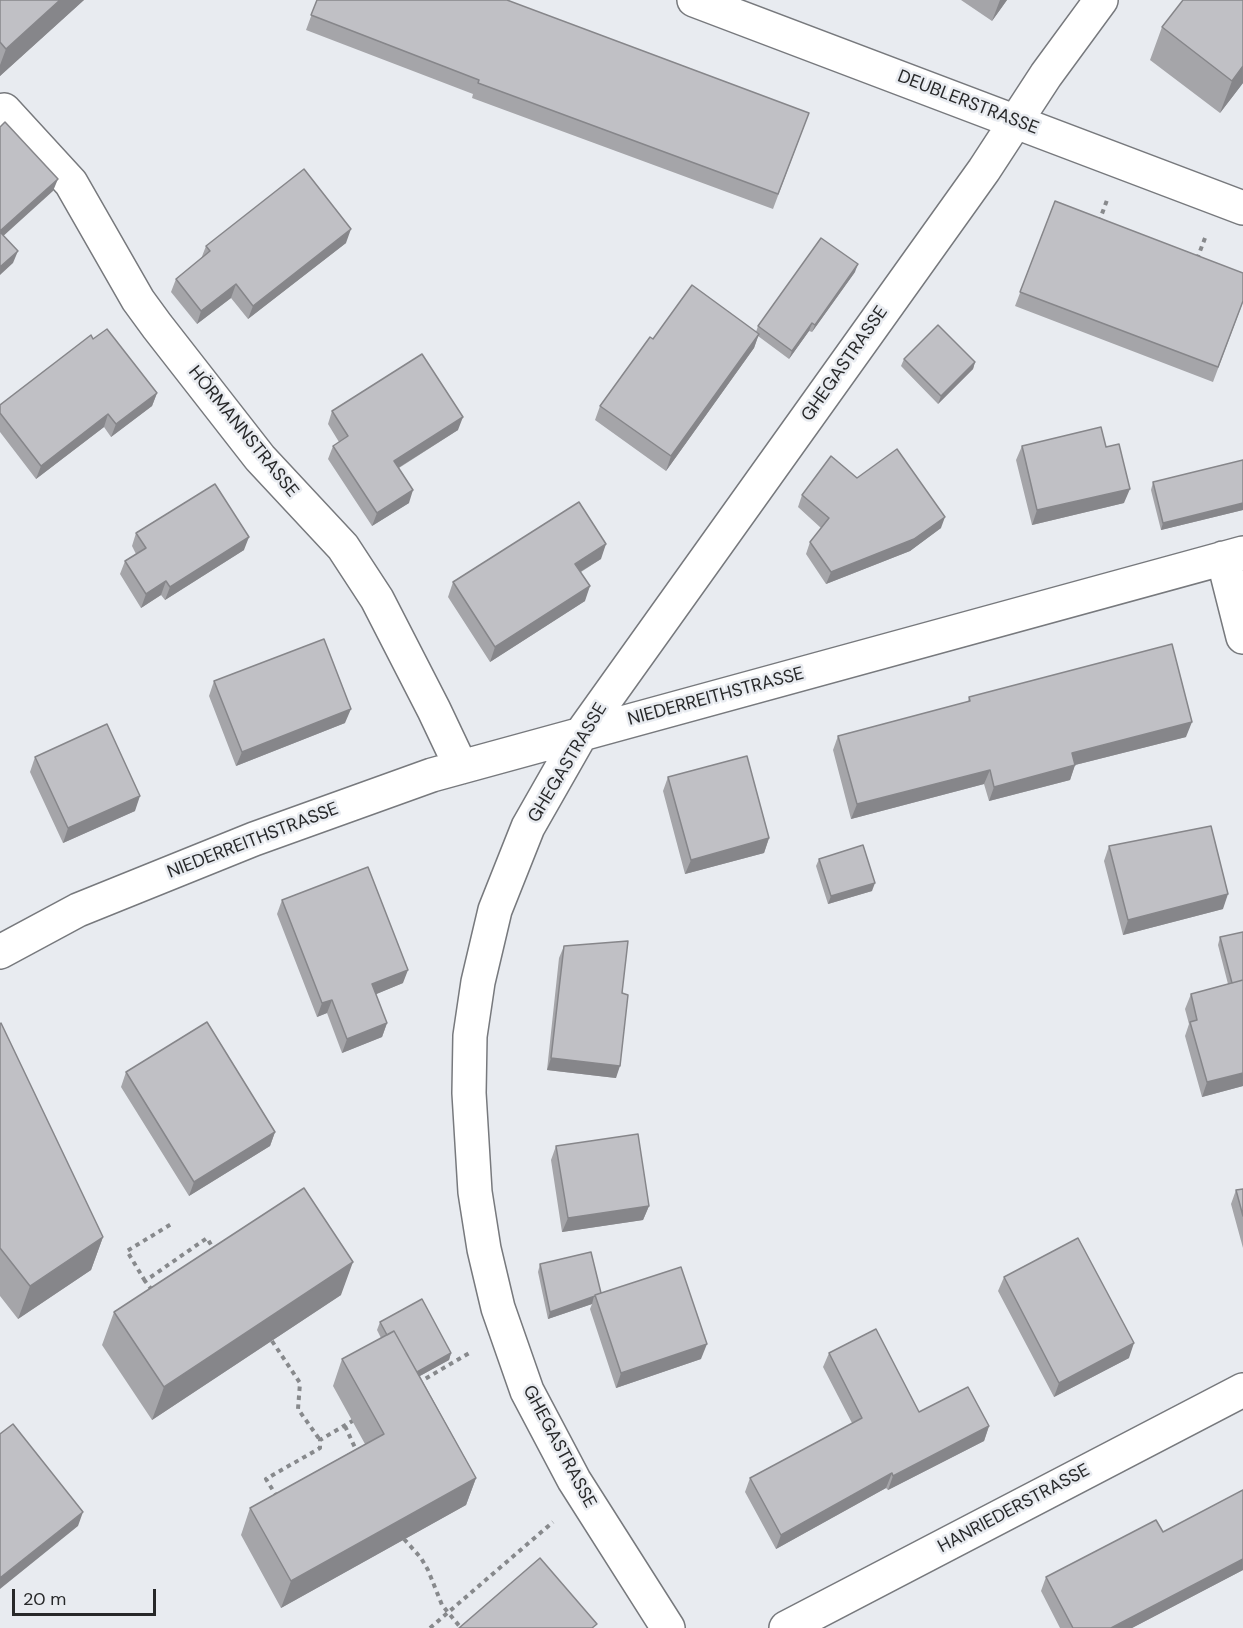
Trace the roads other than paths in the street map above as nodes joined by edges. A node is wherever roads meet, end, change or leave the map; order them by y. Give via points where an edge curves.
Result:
1 (694, 0) edge
2 (1101, 0) edge
3 (4, 110) dead end
4 (1016, 121) junction
5 (1243, 208) edge
6 (1233, 556) edge
7 (1243, 637) edge
8 (581, 734) junction
9 (461, 767) junction
10 (0, 952) edge
11 (1243, 1390) edge
12 (668, 1628) edge
13 (786, 1628) edge

1 - 4 street, DEUBLERSTRASSE
2 - 4 street, GHEGASTRASSE
3 - 9 street, HÖRMANNSTRASSE via 71,183 138,300 260,458 343,547 377,599
4 - 5 street, DEUBLERSTRASSE
4 - 8 street, GHEGASTRASSE
6 - 7 street
6 - 8 street, NIEDERREITHSTRASSE
8 - 9 street, NIEDERREITHSTRASSE
8 - 12 street, GHEGASTRASSE via 528,827 495,910 470,1036 476,1191 498,1308 527,1391 574,1480
9 - 10 street, NIEDERREITHSTRASSE via 254,839 78,910
11 - 13 street, HANRIEDERSTRASSE

